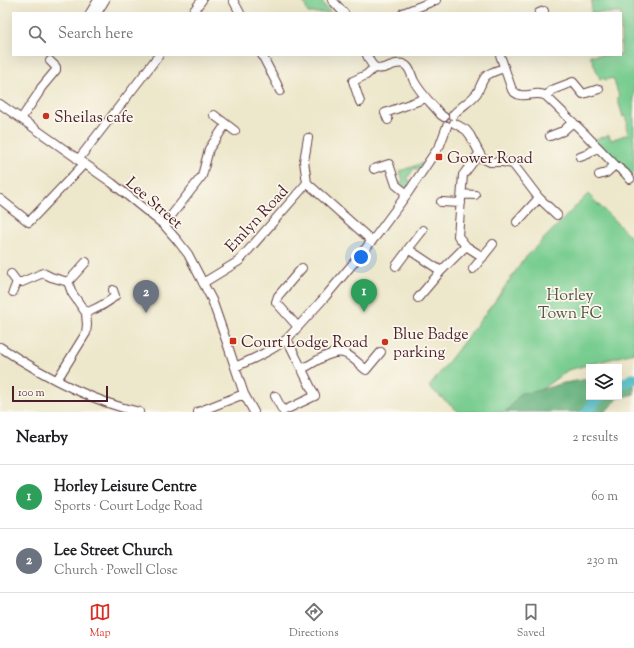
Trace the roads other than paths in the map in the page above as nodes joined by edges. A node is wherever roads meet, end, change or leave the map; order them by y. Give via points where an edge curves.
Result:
1 (104, 0) edge
2 (202, 0) edge
3 (232, 0) edge
4 (332, 0) edge
5 (436, 0) edge
6 (91, 12) edge
7 (98, 12) edge
8 (193, 12) edge
9 (239, 12) edge
10 (343, 12) edge
11 (406, 12) edge
12 (158, 56) edge
13 (263, 56) edge
14 (368, 56) edge
15 (500, 56) edge
16 (50, 61) dead end
17 (375, 67) junction
18 (504, 68) junction
19 (600, 89) dead end
20 (280, 90) dead end
21 (546, 96) junction
22 (426, 98) junction
23 (360, 102) dead end
24 (0, 104) edge
25 (214, 115) dead end
26 (21, 119) junction
27 (388, 120) dead end
28 (452, 121) junction
29 (573, 122) junction
30 (226, 124) junction
31 (235, 131) dead end
32 (550, 136) dead end
33 (308, 138) dead end
34 (597, 147) junction
35 (479, 154) junction
36 (580, 157) dead end
37 (81, 162) junction
38 (615, 165) junction
39 (374, 169) dead end
40 (599, 175) dead end
41 (630, 179) dead end
42 (307, 183) junction
43 (407, 194) junction
44 (462, 194) junction
45 (475, 195) dead end
46 (539, 198) junction
47 (0, 199) edge
48 (441, 202) dead end
49 (461, 203) junction
50 (557, 216) dead end
51 (518, 222) dead end
52 (164, 225) junction
53 (423, 230) dead end
54 (372, 241) junction
55 (493, 244) dead end
56 (466, 246) junction
57 (408, 250) junction
58 (483, 257) junction
59 (86, 262) dead end
60 (396, 266) dead end
61 (302, 268) dead end
62 (474, 269) dead end
63 (441, 271) junction
64 (11, 274) dead end
65 (18, 282) junction
66 (68, 282) junction
67 (203, 283) junction
68 (13, 292) dead end
69 (116, 295) dead end
70 (418, 298) dead end
71 (86, 313) junction
72 (298, 327) junction
73 (287, 339) junction
74 (0, 347) edge
75 (381, 352) dead end
76 (235, 367) junction
77 (302, 369) junction
78 (57, 380) junction
79 (244, 394) junction
80 (275, 396) dead end
81 (125, 411) edge
82 (139, 412) edge
83 (198, 412) edge
84 (254, 412) edge

1 - 6 street via 98,0
1 - 7 street
2 - 8 street
3 - 9 street
4 - 10 street
5 - 11 street
12 - 37 street
13 - 20 street
14 - 17 street
15 - 18 street
16 - 26 street via 56,70 40,88
17 - 22 street via 384,68 397,63 407,66
17 - 23 street via 366,75 352,81
18 - 21 street via 512,90 518,95
18 - 28 street via 486,76 477,94 459,109
19 - 21 street via 583,94 573,82 552,90
21 - 29 street
22 - 27 street via 385,113
22 - 28 street via 444,117 444,121
24 - 26 street, Lee Street
25 - 30 street
26 - 37 street, Lee Street
28 - 35 street via 466,130
28 - 43 street via 440,145
29 - 32 street via 563,131
29 - 34 street
30 - 31 street
30 - 52 street via 209,149 202,176
33 - 42 street, Emlyn Road via 304,161
34 - 36 street
34 - 38 street
35 - 44 street via 463,175
35 - 46 street via 490,162 513,164
37 - 47 street via 29,222
37 - 52 street, Lee Street via 112,183
38 - 40 street
38 - 41 street
39 - 43 street via 389,164 396,185
42 - 54 street, Emlyn Road
42 - 67 street, Emlyn Road via 239,261
43 - 54 street
44 - 45 street
44 - 49 street
46 - 50 street
46 - 51 street
48 - 49 street
49 - 56 street via 458,236
52 - 67 street, Lee Street via 188,254
53 - 57 street
54 - 72 street
55 - 58 street
56 - 58 street
56 - 63 street
57 - 60 street
57 - 63 street
58 - 62 street
59 - 66 street
61 - 72 street via 278,296 276,302
63 - 70 street
64 - 65 street
65 - 66 street via 43,274
65 - 68 street
66 - 71 street via 72,294
67 - 76 street, Lee Street via 214,306
69 - 71 street via 102,306
71 - 78 street via 86,332
72 - 73 street
73 - 76 street
73 - 77 street
74 - 78 street
75 - 77 street via 366,370 350,356 337,353
76 - 79 street, Lee Street
77 - 80 street via 315,396 283,411
78 - 81 street
79 - 83 street
79 - 84 street, Lee Street
81 - 82 street

